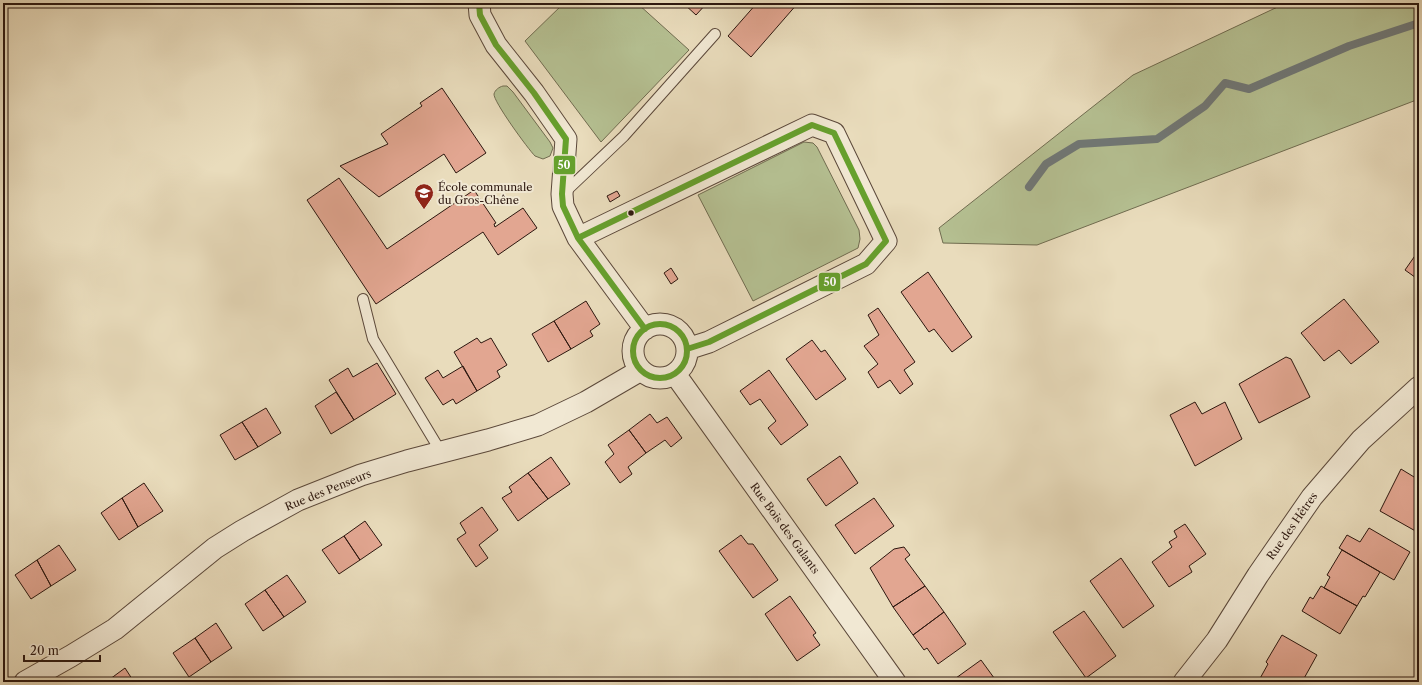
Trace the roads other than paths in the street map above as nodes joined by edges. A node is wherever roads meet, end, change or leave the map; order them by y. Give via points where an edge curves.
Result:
1 (479, 3) edge
2 (715, 34) dead end
3 (562, 194) junction
4 (578, 238) junction
5 (363, 299) dead end
6 (645, 328) junction
7 (687, 349) junction
8 (641, 370) junction
9 (675, 374) junction
10 (1419, 386) edge
11 (441, 452) junction
12 (25, 682) edge
13 (895, 682) edge
14 (1184, 682) edge

1 - 3 street via 480,15 496,45 566,139
2 - 3 lane via 624,136
3 - 4 street via 563,206
4 - 6 street
4 - 7 street via 812,126 834,133 886,241 866,264 709,342
5 - 11 lane via 373,339
6 - 7 street via 660,324 676,328 686,341
6 - 8 street via 636,340 633,353
7 - 9 street via 685,363
8 - 9 street via 654,377
8 - 11 street, Rue des Penseurs via 586,402 538,425
9 - 13 street, Rue Bois des Galants
10 - 14 street, Rue des Hêtres via 1361,440 1312,497 1217,640
11 - 12 street, Rue des Penseurs via 361,476 291,504 242,531 215,548 115,628

